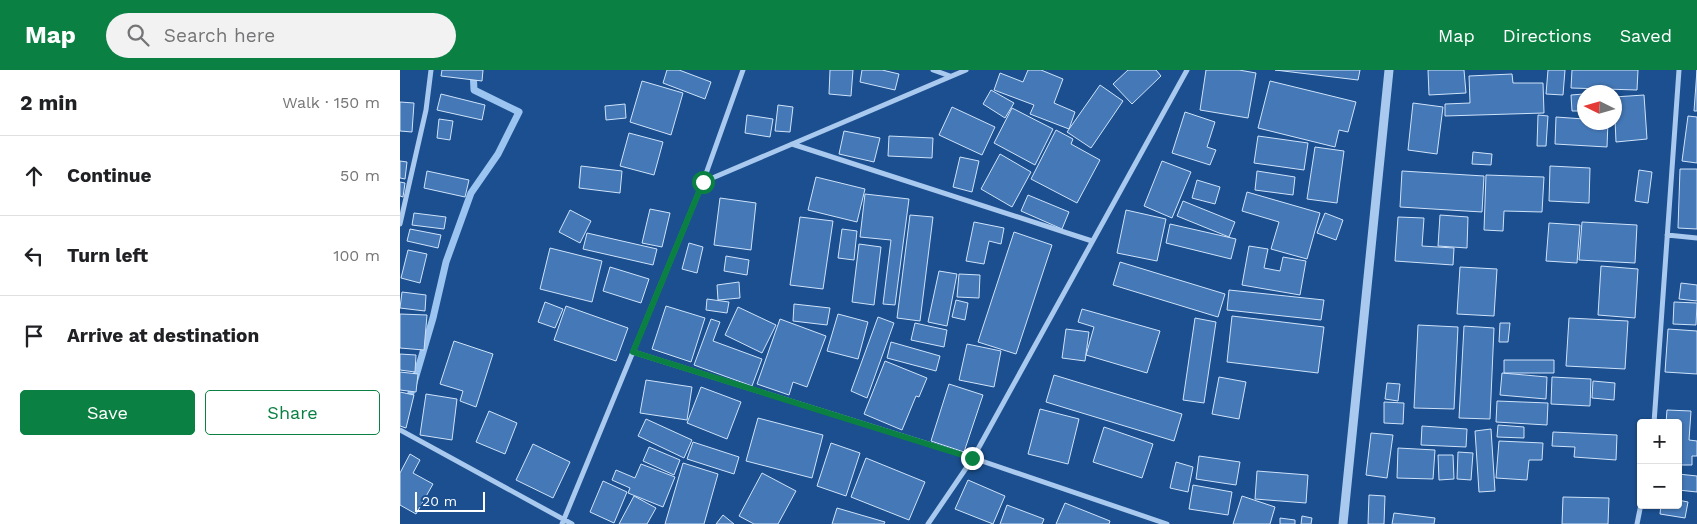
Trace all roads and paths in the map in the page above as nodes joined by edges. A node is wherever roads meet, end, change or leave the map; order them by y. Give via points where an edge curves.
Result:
1 (431, 70) edge
2 (743, 70) edge
3 (933, 70) edge
4 (966, 70) edge
5 (1187, 70) edge
6 (1389, 70) edge
7 (1679, 70) edge
8 (951, 76) junction
9 (792, 144) junction
10 (703, 182) junction
11 (400, 224) edge
12 (1667, 235) junction
13 (1697, 238) edge
14 (1092, 242) junction
15 (633, 352) junction
16 (1654, 419) edge
17 (400, 430) edge
18 (972, 458) junction
19 (1640, 509) edge
20 (563, 522) edge
21 (572, 524) edge
22 (928, 524) edge
23 (1167, 524) edge
24 (1343, 524) edge
25 (1637, 524) edge

1 - 11 street via 426,110
2 - 10 street
3 - 8 street
4 - 8 street
5 - 14 street
6 - 24 street
7 - 12 street
8 - 9 street
9 - 10 street
9 - 14 street
10 - 15 street
12 - 13 street
12 - 16 street
14 - 18 street
15 - 18 street
15 - 20 street
17 - 20 street
18 - 22 street
18 - 23 street
19 - 25 street
20 - 21 street

